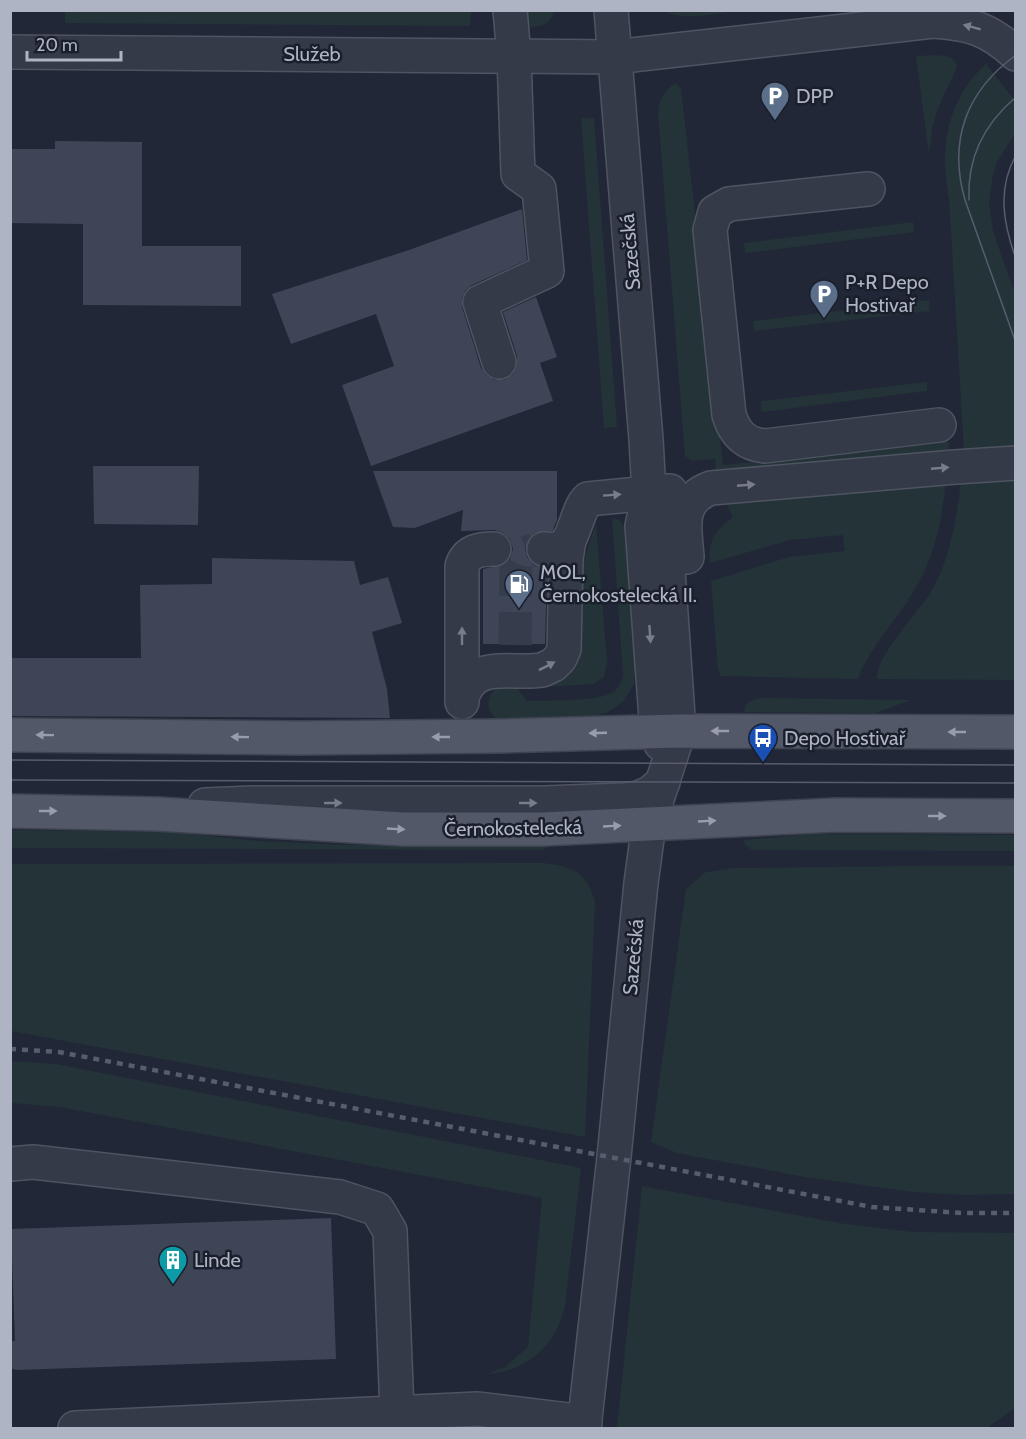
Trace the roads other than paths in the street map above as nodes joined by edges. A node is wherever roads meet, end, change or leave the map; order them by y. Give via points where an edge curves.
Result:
1 (510, 10) edge
2 (611, 10) edge
3 (793, 23) edge
4 (10, 52) edge
5 (1016, 54) edge
6 (514, 56) junction
7 (614, 57) junction
8 (868, 189) dead end
9 (499, 362) dead end
10 (939, 425) dead end
11 (1016, 463) edge
12 (711, 489) junction
13 (649, 493) junction
14 (494, 549) dead end
15 (515, 645) tunnel mouth
16 (676, 666) junction
17 (491, 671) junction
18 (462, 698) junction
19 (668, 731) junction
20 (1016, 732) edge
21 (10, 735) edge
22 (499, 736) junction
23 (666, 772) junction
24 (10, 811) edge
25 (86, 811) junction
26 (1016, 816) edge
27 (649, 824) junction
28 (10, 1164) edge
29 (398, 1412) junction
30 (584, 1425) edge
31 (75, 1428) edge

1 - 6 street
2 - 7 street, Sazečská
5 -> 3 street, Služeb via 984,30 953,22
3 - 7 street, Služeb
4 - 6 street, Služeb
6 - 7 street, Služeb
6 - 9 street via 518,174 539,189 548,271 480,302
7 - 13 street, Sazečská
8 - 10 street via 729,204 715,212 710,230 729,415 741,437 765,446
12 -> 11 street
12 - 13 street
12 - 16 street via 701,492 686,510 690,602
13 - 16 street, Sazečská via 665,526
17 -> 13 street via 542,670 560,658 565,643 566,559 556,545 588,499
13 -> 19 street, Sazečská via 642,526
18 -> 14 street via 462,566 469,554
15 - 17 street via 509,662
16 - 19 street, Sazečská
17 - 18 street via 468,683
18 - 22 street via 463,711 471,723
20 -> 19 main road
19 -> 22 main road
19 - 23 street
22 -> 21 main road
25 -> 23 street via 253,803 623,800 650,793
23 - 27 street, Sazečská
24 -> 25 main road, Černokostelecká
25 -> 27 main road, Černokostelecká via 403,829
27 -> 26 main road, Černokostelecká via 836,815
27 - 30 street, Sazečská
28 - 29 street via 33,1162 340,1197 377,1209 390,1231
29 - 30 street via 478,1409
29 - 31 street

